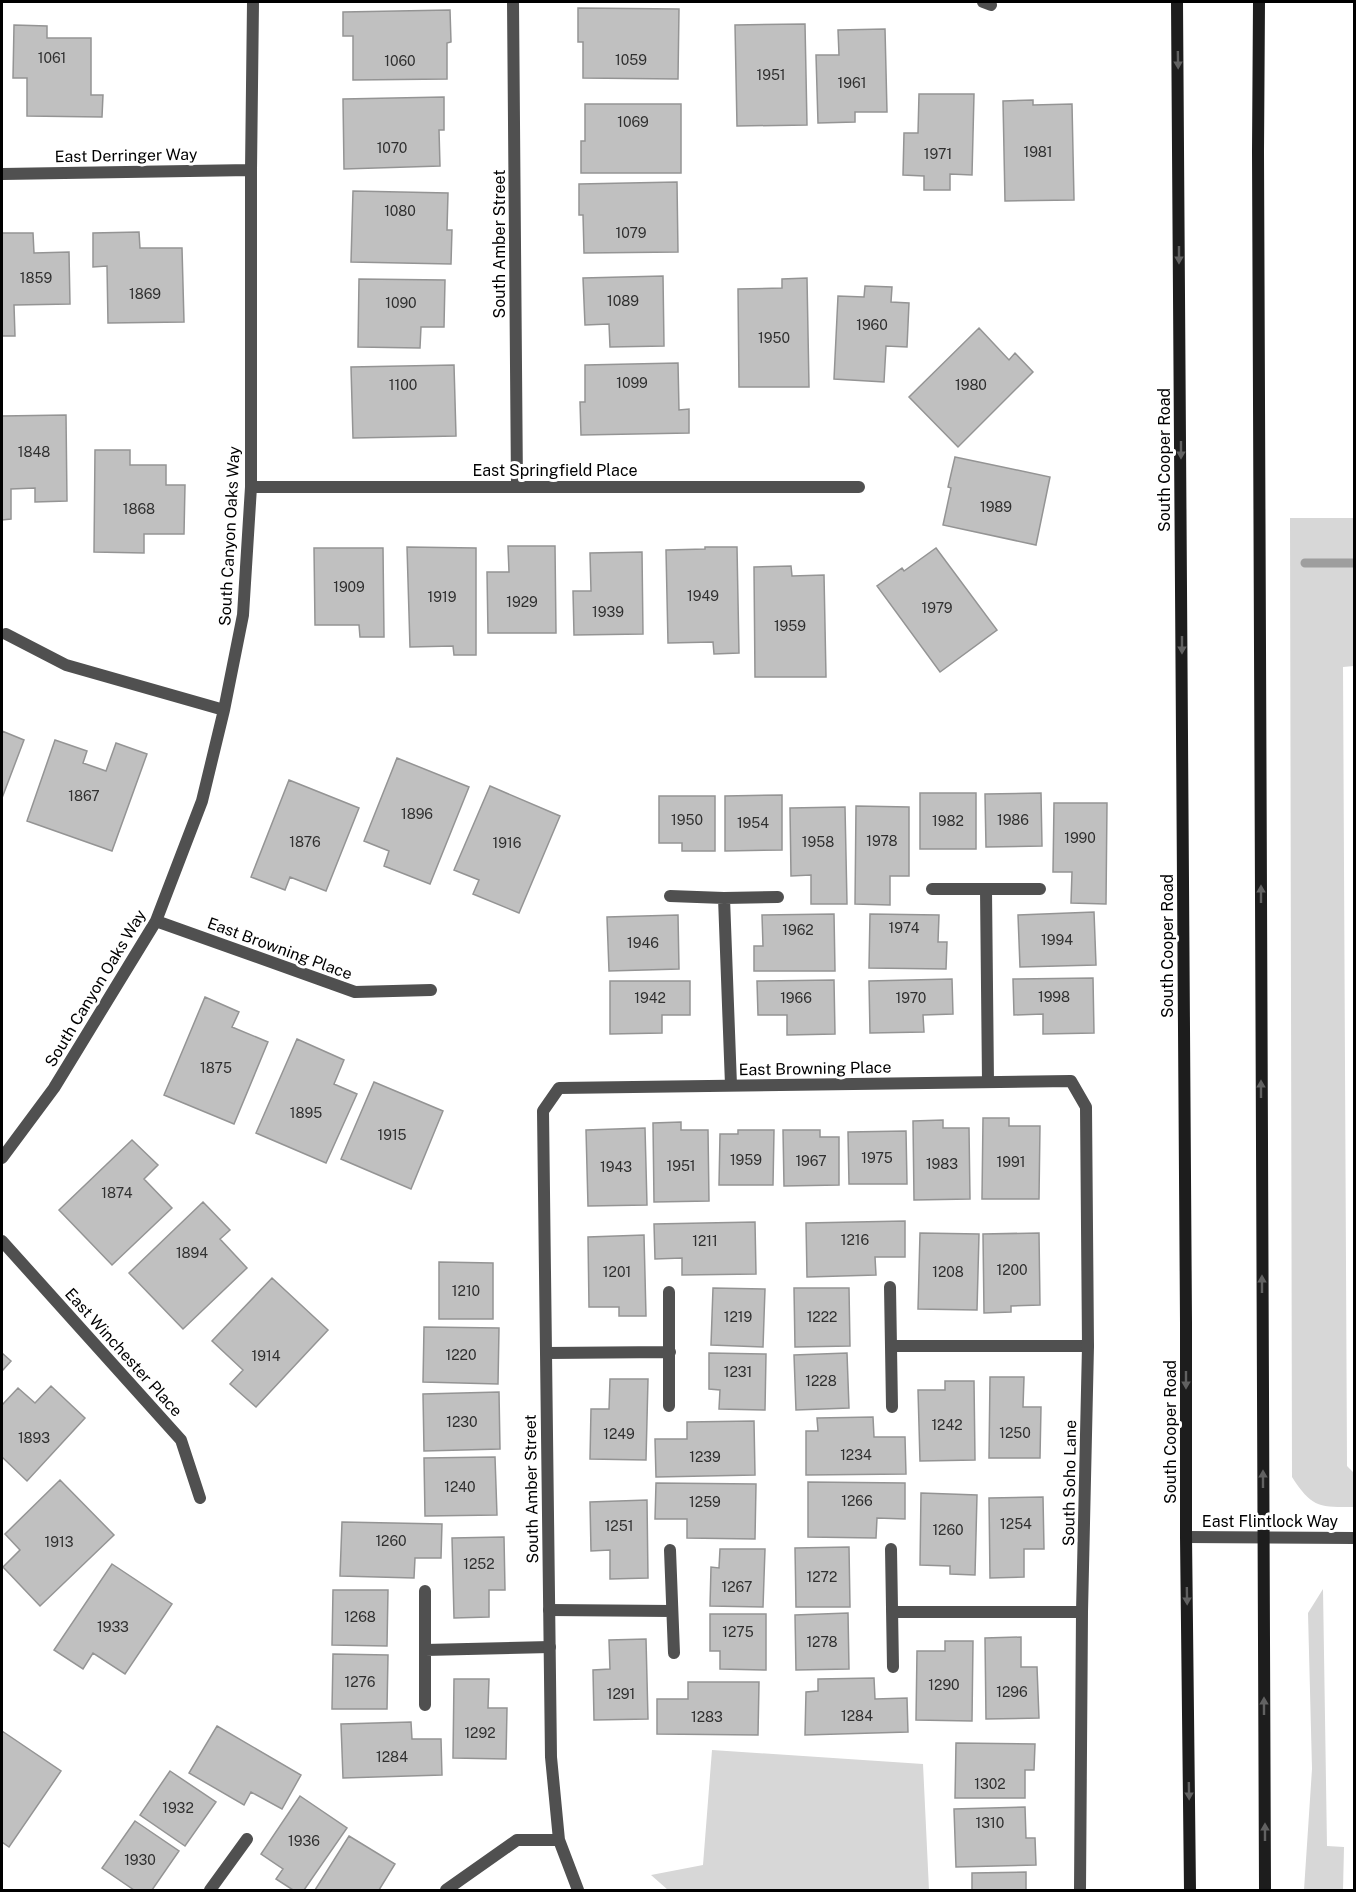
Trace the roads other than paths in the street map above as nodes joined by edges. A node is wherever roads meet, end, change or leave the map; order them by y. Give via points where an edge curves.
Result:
1 (253, 2) edge
2 (513, 2) edge
3 (1177, 2) edge
4 (1259, 2) edge
5 (251, 170) junction
6 (2, 174) edge
7 (251, 487) junction
8 (517, 487) junction
9 (859, 487) dead end
10 (6, 634) dead end
11 (224, 710) junction
12 (932, 889) dead end
13 (1040, 889) dead end
14 (986, 890) junction
15 (670, 896) dead end
16 (778, 897) dead end
17 (724, 898) junction
18 (156, 921) junction
19 (431, 990) dead end
20 (1071, 1081) joint
21 (988, 1082) junction
22 (731, 1085) junction
23 (558, 1088) joint
24 (2, 1158) edge
25 (2, 1240) edge
26 (890, 1287) dead end
27 (669, 1292) dead end
28 (891, 1346) junction
29 (1088, 1346) junction
30 (670, 1352) junction
31 (546, 1353) junction
32 (669, 1406) dead end
33 (892, 1407) dead end
34 (200, 1498) dead end
35 (1186, 1537) junction
36 (1263, 1537) junction
37 (1354, 1538) edge
38 (891, 1549) dead end
39 (670, 1550) dead end
40 (425, 1591) dead end
41 (549, 1610) junction
42 (672, 1611) junction
43 (892, 1612) junction
44 (1082, 1612) junction
45 (550, 1647) junction
46 (425, 1650) junction
47 (674, 1653) dead end
48 (894, 1667) dead end
49 (425, 1705) dead end
50 (247, 1839) dead end
51 (558, 1840) junction
52 (216, 1889) edge
53 (446, 1890) edge
54 (578, 1890) edge
55 (1080, 1890) edge
56 (1190, 1890) edge
57 (1265, 1890) edge

1 - 5 street, South Canyon Oaks Way
2 - 8 street, South Amber Street
3 -> 35 main road, South Cooper Road
36 -> 4 main road
5 - 6 street, East Derringer Way
5 - 7 street, South Canyon Oaks Way
7 - 8 street, East Springfield Place
7 - 11 street, South Canyon Oaks Way via 243,615
8 - 9 street, East Springfield Place
10 - 11 street via 66,665
11 - 18 street, South Canyon Oaks Way via 202,801
12 - 14 street
13 - 14 street
14 - 21 street
15 - 17 street
16 - 17 street
17 - 22 street
18 - 19 street, East Browning Place via 355,992
18 - 24 street, South Canyon Oaks Way via 54,1088
20 - 21 street, East Browning Place
20 - 29 street, South Soho Lane via 1086,1107
21 - 22 street, East Browning Place
22 - 23 street, East Browning Place
23 - 31 street, South Amber Street via 543,1111
25 - 34 street, East Winchester Place via 181,1440
26 - 28 street
27 - 30 street
28 - 29 street
28 - 33 street
29 - 44 street, South Soho Lane
30 - 31 street
30 - 32 street
31 - 41 street, South Amber Street
35 - 36 street, East Flintlock Way
35 -> 56 main road, South Cooper Road
36 - 37 street, East Flintlock Way
57 -> 36 main road
38 - 43 street
39 - 42 street
40 - 46 street
41 - 42 street
41 - 45 street, South Amber Street
42 - 47 street
43 - 44 street
43 - 48 street
44 - 55 street, South Soho Lane
45 - 46 street
45 - 51 street, South Amber Street via 551,1757
46 - 49 street
50 - 52 street
51 - 53 street via 517,1840
51 - 54 street, South Amber Street

